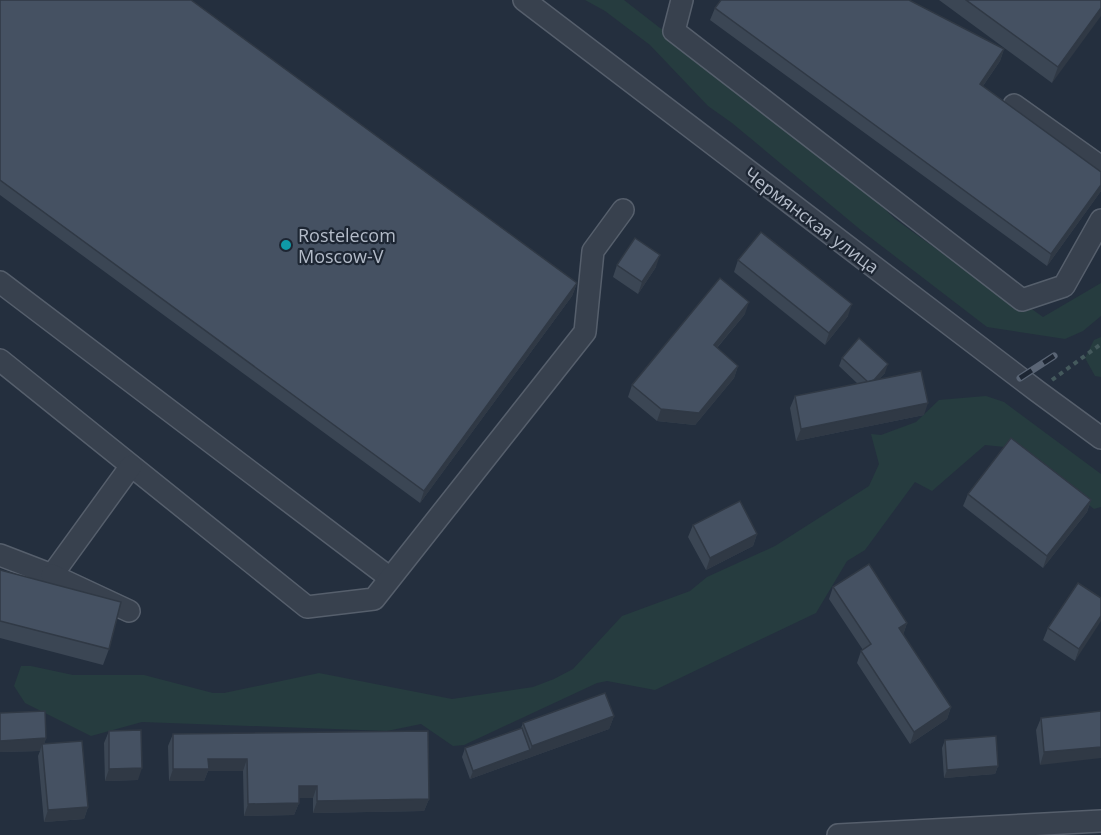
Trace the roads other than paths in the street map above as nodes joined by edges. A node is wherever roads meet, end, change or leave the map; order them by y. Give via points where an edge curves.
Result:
1 (524, 0) edge
2 (682, 0) edge
3 (1014, 105) dead end
4 (1101, 168) edge
5 (623, 210) dead end
6 (1101, 220) edge
7 (0, 282) edge
8 (0, 360) edge
9 (1101, 438) edge
10 (131, 466) junction
11 (0, 555) edge
12 (52, 575) junction
13 (390, 578) junction
14 (129, 611) dead end
15 (1101, 821) edge
16 (838, 835) edge

1 - 9 street, Чермянская улица
2 - 6 street via 674,31 1022,300 1064,286
3 - 4 street
5 - 13 street via 593,251 585,332
7 - 13 street
8 - 10 street
10 - 12 street
10 - 13 street via 307,607 374,599
11 - 12 street
12 - 14 street
15 - 16 street

